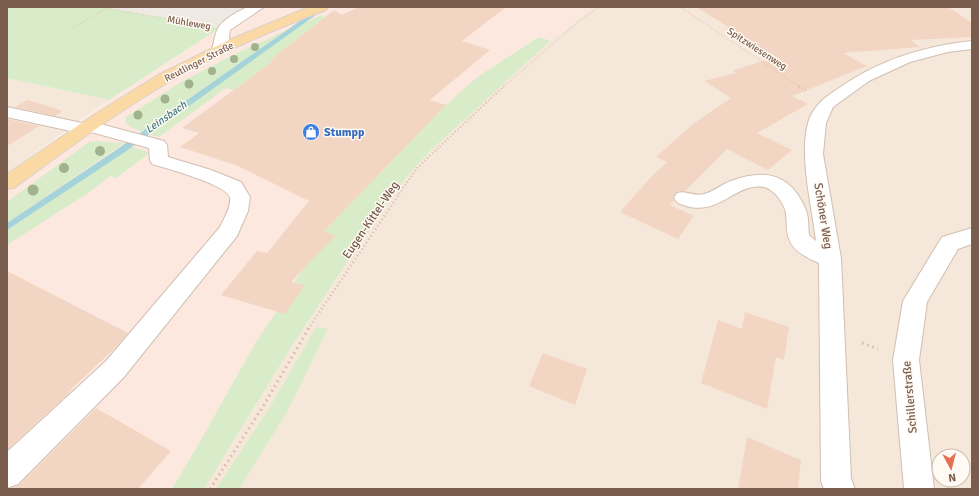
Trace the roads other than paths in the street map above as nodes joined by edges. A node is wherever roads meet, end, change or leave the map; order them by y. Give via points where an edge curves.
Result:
1 (320, 7) edge
2 (251, 10) edge
3 (972, 45) edge
4 (218, 51) junction
5 (7, 112) edge
6 (86, 128) junction
7 (7, 183) edge
8 (684, 198) dead end
9 (972, 236) edge
10 (830, 258) junction
11 (7, 473) edge
12 (840, 489) edge
13 (919, 489) edge

1 - 4 main road, Reutlinger Straße
2 - 4 street, Mühleweg via 224,29 222,46
3 - 10 street, Schöner Weg via 946,48 905,59 863,78 826,104 817,123 814,154
4 - 6 main road, Reutlinger Straße via 187,66
5 - 6 street
6 - 7 main road, Reutlinger Straße
6 - 11 street via 158,145 159,160 204,174 234,187 240,197 238,211 229,231 115,369
8 - 10 street via 705,202 754,180 778,186 785,190 796,210 799,238 814,252
9 - 13 street, Schillerstraße via 950,243 915,302 906,360
10 - 12 street, Schöner Weg via 836,481

